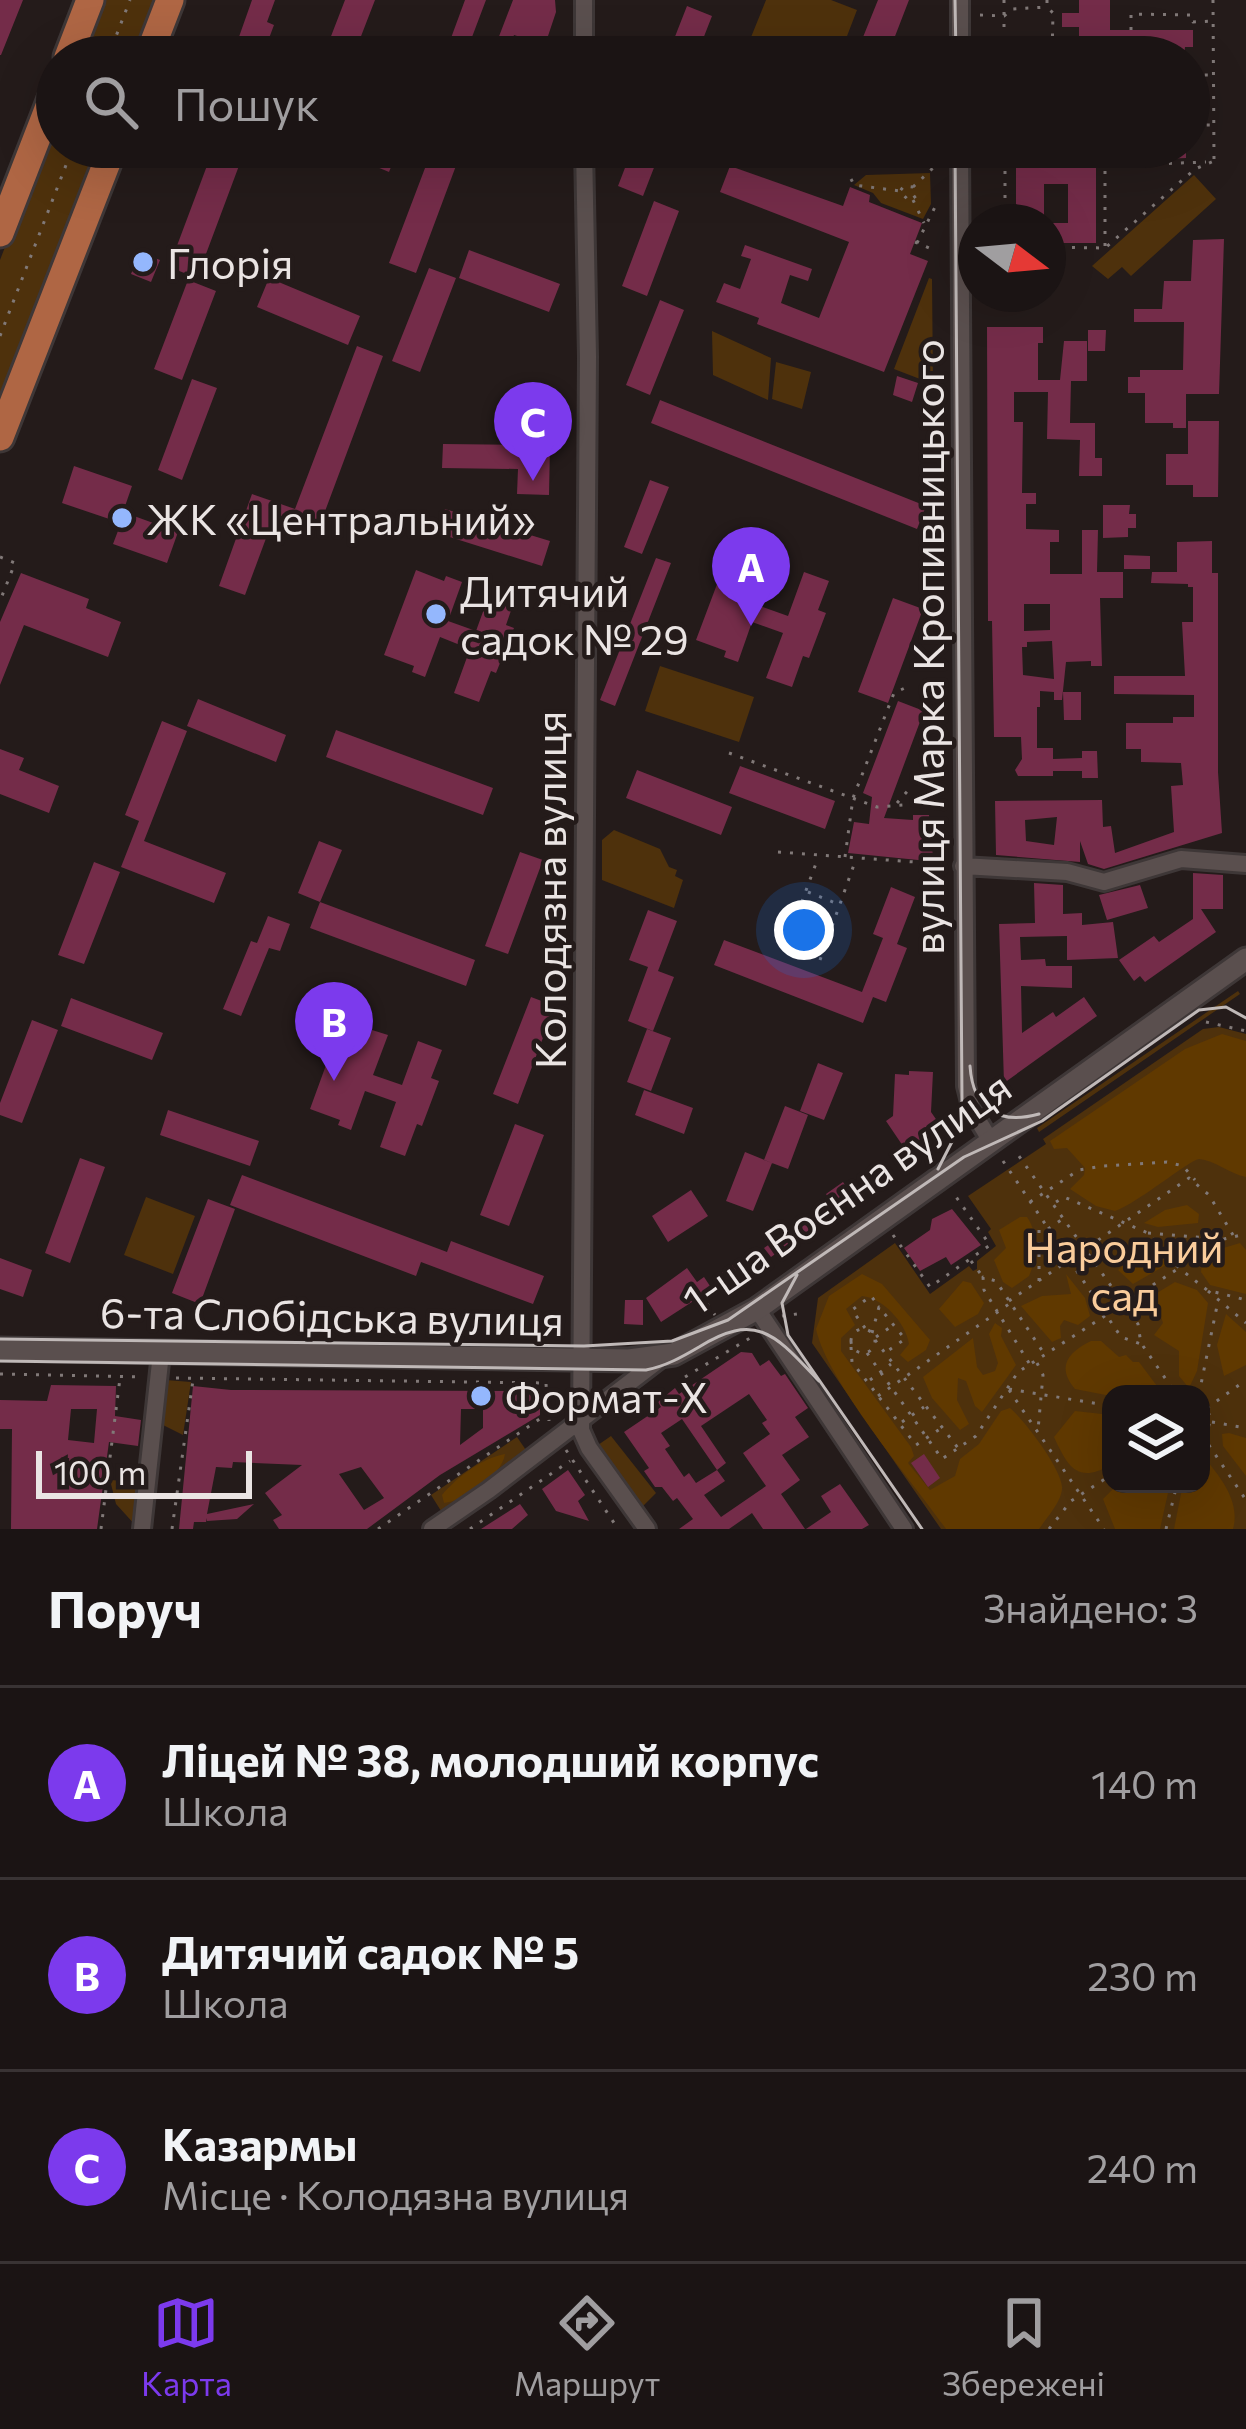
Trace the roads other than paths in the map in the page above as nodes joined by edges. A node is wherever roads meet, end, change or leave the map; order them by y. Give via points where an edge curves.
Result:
1 (90, 0) edge
2 (170, 0) edge
3 (584, 0) edge
4 (959, 0) edge
5 (76, 36) edge
6 (156, 36) edge
7 (584, 36) edge
8 (960, 36) edge
9 (36, 140) edge
10 (105, 168) edge
11 (584, 168) edge
12 (960, 168) edge
13 (0, 233) edge
14 (0, 437) edge
15 (1246, 864) edge
16 (963, 866) junction
17 (1246, 959) edge
18 (990, 1140) junction
19 (762, 1318) junction
20 (0, 1349) edge
21 (161, 1353) junction
22 (663, 1357) junction
23 (584, 1358) junction
24 (582, 1418) junction
25 (142, 1529) edge
26 (432, 1529) edge
27 (646, 1529) edge
28 (904, 1529) edge

1 - 5 main road
2 - 6 main road
3 - 7 street
4 - 8 street
9 - 13 main road
10 - 14 main road
11 - 23 street, Колодязна вулиця
12 - 16 street, вулиця Марка Кропивницького
15 - 16 street via 1181,859 1104,883 1067,872
16 - 18 street, вулиця Марка Кропивницького via 966,1086
17 - 18 street, 1-ша Воєнна вулиця
18 - 19 street, 1-ша Воєнна вулиця
19 - 22 street, 1-ша Воєнна вулиця
19 - 28 street
20 - 21 street, 6-та Слобідська вулиця
21 - 23 street, 6-та Слобідська вулиця
21 - 25 street
22 - 23 street, 6-та Слобідська вулиця
22 - 24 street, 1-ша Воєнна вулиця
23 - 24 street, Колодязна вулиця
24 - 26 street, 1-ша Воєнна вулиця
24 - 27 street via 583,1438

